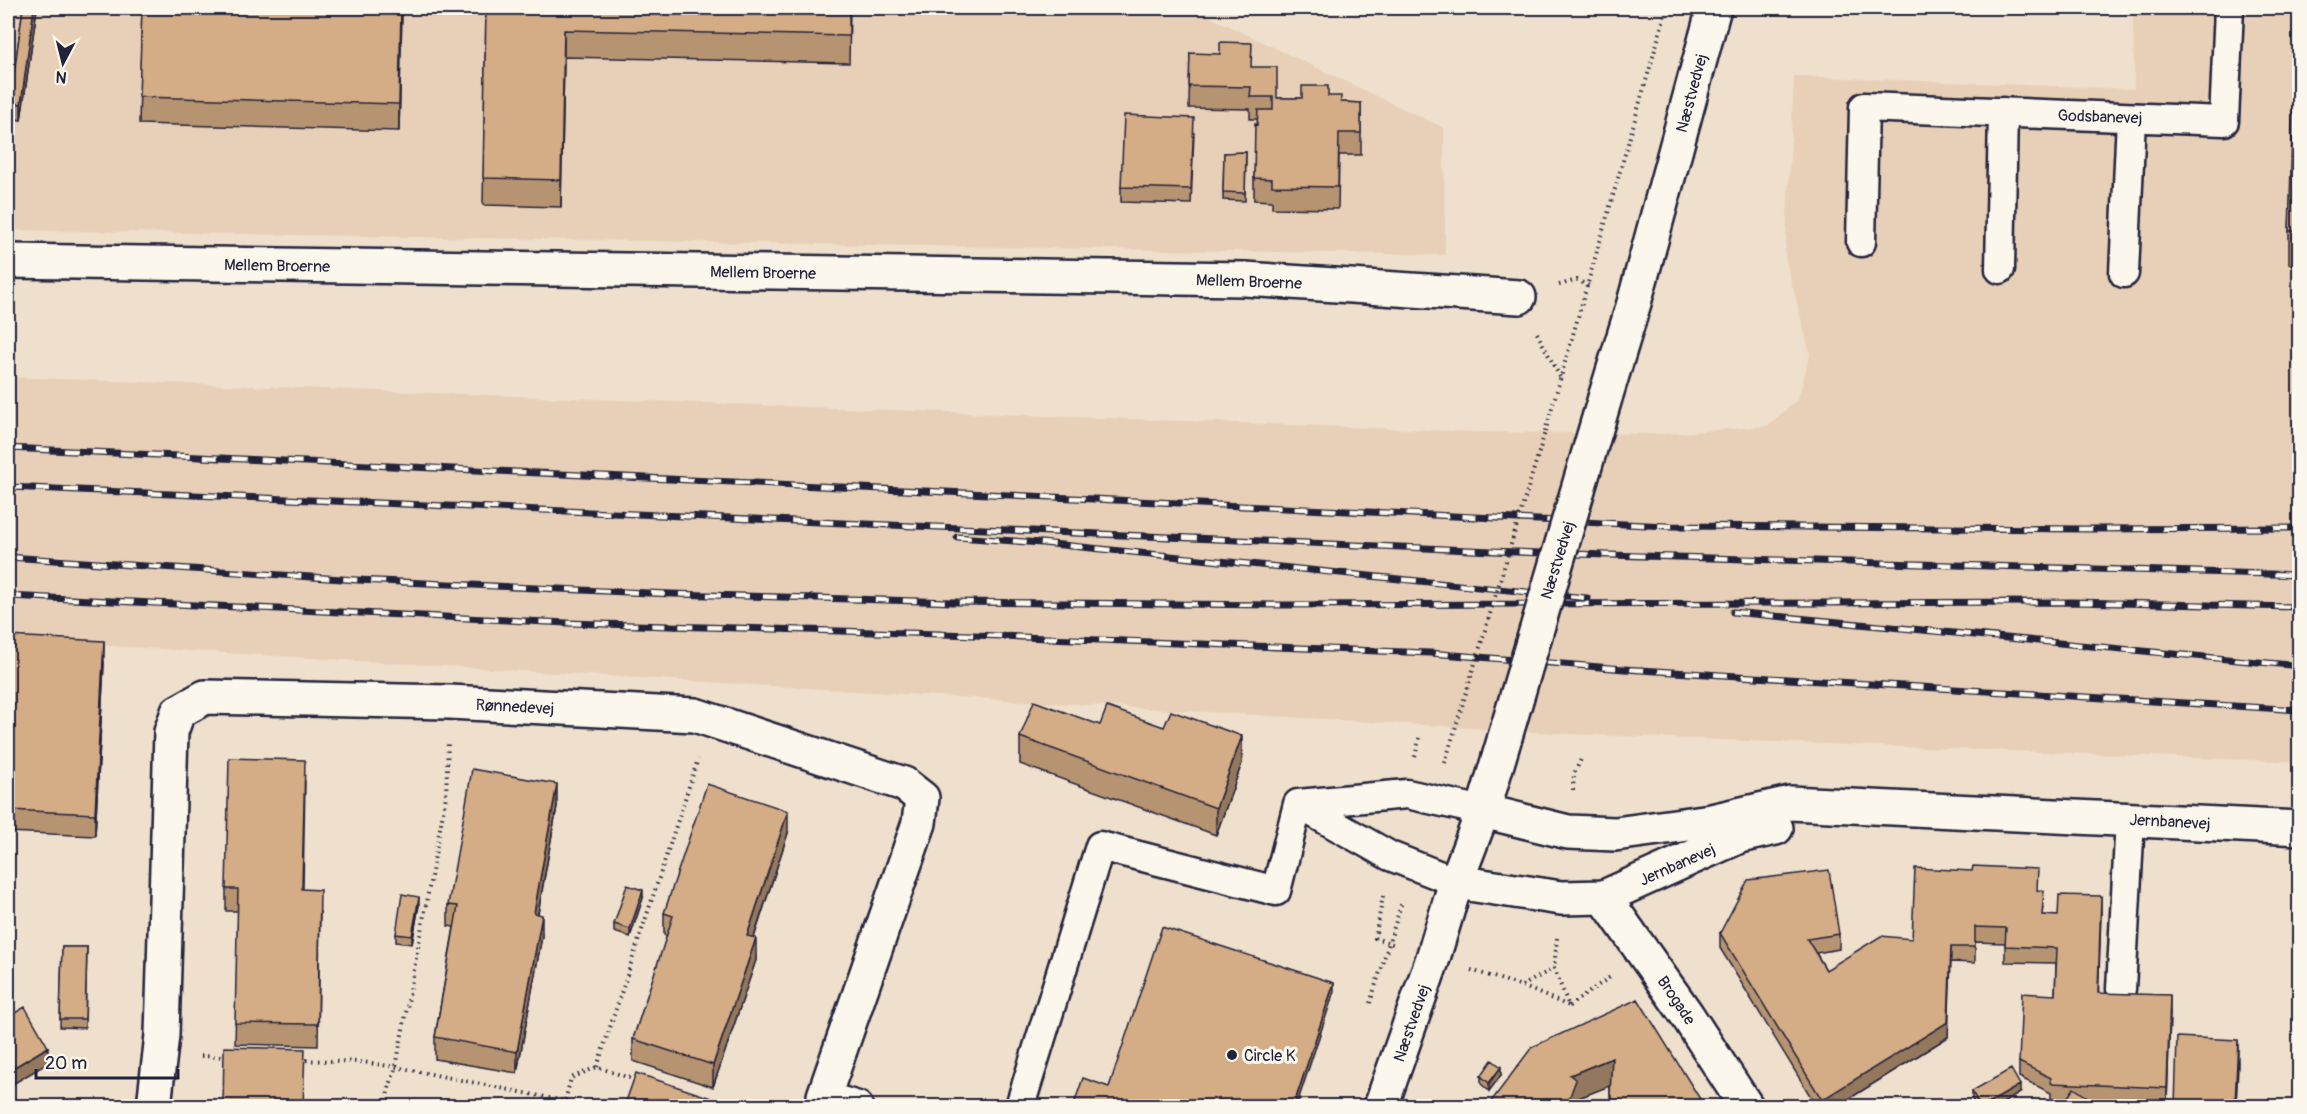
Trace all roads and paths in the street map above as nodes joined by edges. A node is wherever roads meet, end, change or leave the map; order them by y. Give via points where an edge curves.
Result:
1 (1667, 8) edge
2 (1714, 8) edge
3 (2229, 8) edge
4 (2003, 112) junction
5 (2131, 118) junction
6 (1862, 242) dead end
7 (8, 261) edge
8 (2000, 269) dead end
9 (2124, 273) dead end
10 (1518, 297) joint
11 (1561, 380) junction
12 (449, 702) junction
13 (711, 721) junction
14 (1433, 799) junction
15 (1298, 804) junction
16 (1896, 809) junction
17 (1483, 811) junction
18 (2130, 819) junction
19 (2300, 828) edge
20 (1413, 865) junction
21 (1456, 882) junction
22 (1604, 897) junction
23 (1554, 968) dead end
24 (1522, 986) dead end
25 (2121, 989) dead end
26 (1368, 1009) dead end
27 (159, 1055) junction
28 (233, 1057) edge
29 (292, 1060) edge
30 (597, 1066) junction
31 (396, 1067) junction
32 (639, 1081) edge
33 (824, 1096) joint
34 (565, 1101) junction
35 (154, 1107) edge
36 (386, 1107) edge
37 (570, 1107) edge
38 (858, 1107) edge
39 (1020, 1107) edge
40 (1381, 1107) edge
41 (1746, 1107) edge

1 - 11 path
2 - 17 street, Næstvedvej, bridge via 1634,303
3 - 5 lane, Godsbanevej via 2224,121
4 - 5 lane, Godsbanevej
4 - 6 lane, Godsbanevej via 1864,107
4 - 8 lane
5 - 9 lane
7 - 10 street, Mellem Broerne via 1245,279
10 - 11 path
11 - 14 path, bridge
12 - 13 street, Rønnedevej via 695,715
12 - 27 street, Rønnedevej via 205,697 178,712 171,732
12 - 31 path via 446,796
13 - 30 path
13 - 33 street, Rønnedevej via 904,784 922,798 919,823
14 - 15 lane via 1407,794
14 - 17 lane
15 - 20 lane
15 - 39 lane via 1276,891 1100,846
16 - 17 street, Jernbanevej via 1790,803 1615,834 1568,832
16 - 18 street, Jernbanevej
16 - 22 street, Jernbanevej via 1740,836
17 - 21 street, Næstvedvej
18 - 19 street, Jernbanevej
18 - 25 lane
20 - 21 lane
20 - 26 path
21 - 22 street, Jernbanevej via 1561,898
21 - 40 street, Næstvedvej
22 - 41 street, Brogade
23 - 24 path
27 - 28 path
27 - 35 street, Rønnedevej
29 - 31 path
30 - 32 path
30 - 34 path via 571,1078
31 - 34 path
31 - 36 path
33 - 38 lane
34 - 37 path

